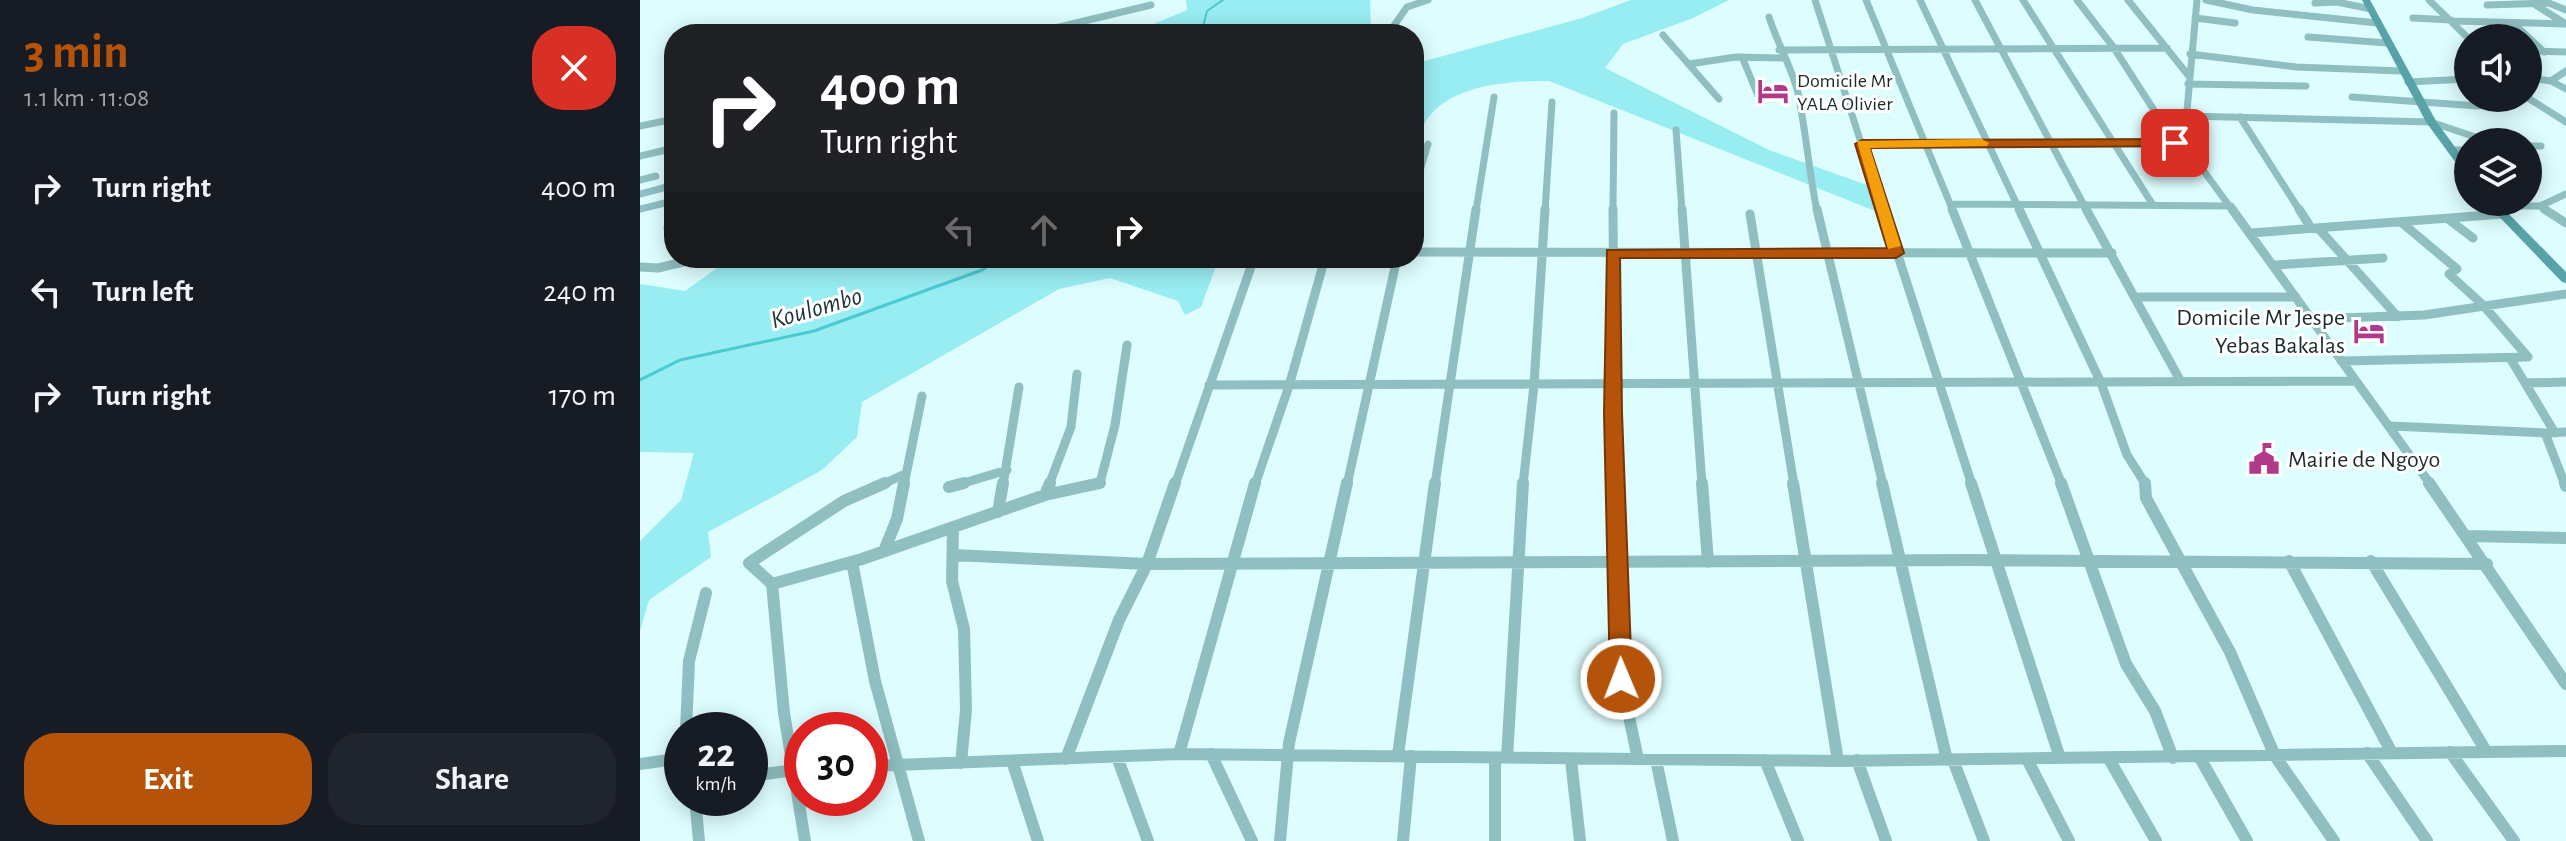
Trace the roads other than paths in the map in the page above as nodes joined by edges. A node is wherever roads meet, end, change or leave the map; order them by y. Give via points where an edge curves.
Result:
1 (1428, 0) edge
2 (1815, 0) edge
3 (1866, 0) edge
4 (1920, 0) edge
5 (1975, 0) edge
6 (2023, 0) edge
7 (2077, 0) edge
8 (2128, 0) edge
9 (2197, 0) edge
10 (2206, 0) edge
11 (2429, 0) edge
12 (1122, 1) edge
13 (2546, 1) edge
14 (2315, 3) dead end
15 (2368, 4) edge
16 (2534, 4) junction
17 (1151, 5) dead end
18 (2487, 5) dead end
19 (2566, 10) edge
20 (1117, 12) junction
21 (1769, 17) dead end
22 (2195, 18) junction
23 (2413, 18) dead end
24 (2451, 21) junction
25 (2235, 23) dead end
26 (2377, 23) junction
27 (2513, 23) junction
28 (1068, 24) edge
29 (1395, 24) edge
30 (2454, 24) edge
31 (2566, 24) edge
32 (1663, 35) dead end
33 (2308, 37) dead end
34 (2387, 43) junction
35 (1832, 48) junction
36 (1887, 48) junction
37 (1942, 48) junction
38 (1999, 48) junction
39 (2054, 48) junction
40 (2114, 48) junction
41 (2167, 48) junction
42 (2544, 52) joint
43 (2566, 52) edge
44 (1781, 54) junction
45 (2190, 54) junction
46 (1742, 57) junction
47 (1689, 64) junction
48 (2401, 71) junction
49 (2566, 71) edge
50 (2188, 75) junction
51 (2542, 80) edge
52 (2454, 81) edge
53 (2551, 81) junction
54 (2408, 82) junction
55 (2188, 84) junction
56 (2306, 86) dead end
57 (2566, 89) edge
58 (1494, 97) dead end
59 (2352, 97) dead end
60 (1759, 98) dead end
61 (1719, 99) dead end
62 (2419, 101) junction
63 (1552, 102) dead end
64 (2454, 104) edge
65 (2542, 107) edge
66 (1614, 113) dead end
67 (2186, 116) junction
68 (2240, 117) junction
69 (664, 121) edge
70 (2431, 122) junction
71 (2566, 122) edge
72 (640, 126) edge
73 (1676, 130) dead end
74 (2454, 130) edge
75 (1922, 143) junction
76 (1988, 143) junction
77 (2051, 143) junction
78 (2116, 143) junction
79 (1428, 144) dead end
80 (1862, 144) junction
81 (2179, 144) junction
82 (664, 150) edge
83 (2453, 150) edge
84 (640, 156) edge
85 (1424, 157) edge
86 (656, 176) dead end
87 (640, 180) edge
88 (664, 187) edge
89 (640, 194) edge
90 (2566, 194) edge
91 (664, 203) edge
92 (1950, 204) junction
93 (2018, 205) junction
94 (2085, 205) junction
95 (2153, 205) junction
96 (2542, 205) edge
97 (2231, 206) junction
98 (2542, 207) edge
99 (640, 209) edge
100 (1750, 214) dead end
101 (2460, 216) edge
102 (2506, 216) edge
103 (2448, 219) junction
104 (2401, 222) junction
105 (2566, 223) edge
106 (2315, 228) junction
107 (2251, 233) junction
108 (2473, 238) dead end
109 (1424, 252) edge
110 (1471, 252) junction
111 (1544, 253) junction
112 (1826, 253) junction
113 (1896, 253) junction
114 (1970, 253) junction
115 (2112, 253) junction
116 (1612, 254) junction
117 (1685, 254) junction
118 (2039, 254) junction
119 (1756, 255) junction
120 (2383, 258) dead end
121 (2347, 259) junction
122 (2275, 265) junction
123 (640, 267) edge
124 (664, 267) edge
125 (1250, 268) edge
126 (1322, 268) edge
127 (1395, 268) edge
128 (2566, 279) edge
129 (2566, 294) edge
130 (2135, 297) junction
131 (2296, 297) junction
132 (2483, 305) junction
133 (2398, 317) junction
134 (2310, 319) junction
135 (1127, 345) dead end
136 (2510, 358) junction
137 (2341, 361) junction
138 (1077, 374) dead end
139 (2355, 381) junction
140 (2181, 382) junction
141 (2566, 382) edge
142 (2101, 383) junction
143 (2525, 383) junction
144 (1370, 384) junction
145 (1449, 384) junction
146 (1612, 384) junction
147 (1696, 384) junction
148 (1776, 384) junction
149 (1860, 384) junction
150 (1938, 384) junction
151 (1209, 385) junction
152 (1534, 385) junction
153 (2021, 385) junction
154 (1289, 386) junction
155 (1019, 387) dead end
156 (922, 396) dead end
157 (2391, 426) junction
158 (2555, 433) edge
159 (1007, 470) junction
160 (905, 474) junction
161 (2566, 486) edge
162 (949, 487) dead end
163 (1045, 495) junction
164 (998, 512) junction
165 (953, 529) junction
166 (2468, 536) junction
167 (2566, 538) edge
168 (884, 551) junction
169 (953, 555) junction
170 (1808, 560) junction
171 (1996, 560) junction
172 (1900, 561) junction
173 (2183, 561) junction
174 (2289, 561) junction
175 (2371, 561) junction
176 (852, 562) junction
177 (1619, 562) junction
178 (1708, 562) junction
179 (1426, 563) junction
180 (1519, 563) junction
181 (2092, 563) junction
182 (1147, 564) junction
183 (1232, 564) junction
184 (1329, 564) junction
185 (2487, 564) junction
186 (772, 584) junction
187 (706, 593) dead end
188 (2566, 684) edge
189 (684, 712) edge
190 (785, 712) edge
191 (2486, 751) junction
192 (2566, 751) edge
193 (2450, 752) junction
194 (1288, 753) junction
195 (2367, 753) junction
196 (2392, 753) junction
197 (1179, 754) junction
198 (1211, 754) junction
199 (1404, 756) junction
200 (2275, 756) junction
201 (1117, 757) junction
202 (1501, 758) junction
203 (2060, 758) junction
204 (2173, 758) junction
205 (2200, 758) junction
206 (1066, 759) junction
207 (1638, 759) junction
208 (2027, 759) junction
209 (2109, 759) junction
210 (1571, 760) junction
211 (1656, 760) junction
212 (1765, 760) junction
213 (1857, 760) junction
214 (1950, 760) junction
215 (664, 761) edge
216 (1012, 761) junction
217 (1838, 761) junction
218 (961, 763) junction
219 (640, 764) edge
220 (888, 765) edge
221 (896, 765) junction
222 (697, 816) edge
223 (802, 816) edge
224 (699, 841) edge
225 (805, 841) edge
226 (919, 841) edge
227 (1038, 841) edge
228 (1148, 841) edge
229 (1252, 841) edge
230 (1280, 841) edge
231 (1403, 841) edge
232 (1495, 841) edge
233 (1580, 841) edge
234 (1673, 841) edge
235 (1798, 841) edge
236 (1886, 841) edge
237 (1984, 841) edge
238 (2069, 841) edge
239 (2156, 841) edge
240 (2247, 841) edge
241 (2334, 841) edge
242 (2427, 841) edge
243 (2514, 841) edge

1 - 29 street via 1407,7
2 - 35 street
3 - 36 street
4 - 37 street
5 - 38 street
6 - 39 street
7 - 40 street
8 - 41 street
9 - 22 street
10 - 26 street
11 - 24 street
12 - 20 street
13 - 16 street
13 - 19 street
14 - 15 street
15 - 26 street
16 - 18 street
16 - 31 street
17 - 20 street
20 - 28 street
21 - 44 street
22 - 25 street
22 - 45 street
23 - 24 street
24 - 27 street
24 - 30 street
26 - 34 street
27 - 31 street
27 - 42 street
32 - 47 street
33 - 34 street
34 - 48 street
35 - 36 street
35 - 44 street
35 - 80 street
36 - 37 street
36 - 75 street
37 - 38 street
37 - 76 street
38 - 39 street
38 - 77 street
39 - 40 street
39 - 78 street
40 - 41 street
40 - 81 street
41 - 50 street
42 - 43 street
44 - 46 street
44 - 112 street via 1798,90
45 - 48 street via 2296,67
45 - 50 street
46 - 47 street
46 - 60 street
47 - 61 street
48 - 54 street
49 - 53 street
50 - 55 street
51 - 53 street
52 - 54 street
53 - 57 street
54 - 62 street
55 - 56 street
55 - 67 street
58 - 110 street
59 - 62 street
62 - 64 street
62 - 70 street
63 - 111 street
65 - 71 street
66 - 116 street
67 - 68 street
67 - 81 street
68 - 70 street
68 - 106 street
69 - 72 street
70 - 74 street
70 - 83 street
73 - 117 street
75 - 76 street
75 - 80 street
75 - 92 street
76 - 77 street
76 - 93 street
77 - 78 street
77 - 94 street
78 - 81 street
78 - 95 street
79 - 85 street
80 - 113 street
81 - 97 street
82 - 84 street
86 - 87 street
88 - 89 street
90 - 96 street
91 - 99 street
92 - 93 street
92 - 114 street
93 - 94 street
93 - 118 street
94 - 95 street
94 - 115 street
95 - 97 street
97 - 107 street
98 - 105 street
100 - 119 street
101 - 103 street
102 - 128 street
103 - 104 street
103 - 108 street
104 - 106 street
104 - 132 street via 2457,269 2449,274
106 - 107 street
106 - 121 street
107 - 122 street
109 - 110 street
110 - 111 street
110 - 145 street
111 - 116 street
111 - 152 street
112 - 113 street
112 - 119 street
112 - 149 street
113 - 114 street
113 - 150 street
114 - 118 street
114 - 153 street
115 - 118 street
115 - 130 street
116 - 117 street
116 - 146 street
117 - 119 street
117 - 147 street
118 - 142 street
119 - 148 street
120 - 121 street
121 - 122 street
121 - 133 street
122 - 131 street
123 - 124 street
125 - 151 street
126 - 154 street
127 - 144 street
129 - 132 street
130 - 131 street
130 - 140 street
131 - 134 street
132 - 133 street
132 - 136 street via 2528,357
133 - 134 street
134 - 137 street
135 - 163 street via 1103,479
136 - 137 street
136 - 143 street
137 - 139 street
138 - 163 street via 1071,427
139 - 140 street
139 - 157 street
140 - 142 street
141 - 143 street
142 - 153 street
142 - 173 street via 2127,455 2146,485 2146,498
143 - 158 street
144 - 145 street
144 - 154 street
144 - 184 street
145 - 152 street
145 - 179 street
146 - 147 street
146 - 152 street
146 - 177 street
147 - 148 street
147 - 178 street
148 - 149 street
148 - 170 street
149 - 150 street
149 - 172 street
150 - 153 street
150 - 171 street
151 - 154 street
151 - 182 street
152 - 180 street
153 - 181 street
154 - 183 street
155 - 159 street
156 - 160 street
157 - 158 street
157 - 166 street
158 - 161 street
159 - 162 street
159 - 164 street
160 - 168 street via 897,519
160 - 186 street via 844,501 750,560
163 - 164 street
164 - 165 street
165 - 168 street
165 - 169 street
166 - 167 street
166 - 185 street
168 - 176 street
169 - 182 street
169 - 218 street via 952,581 964,629
170 - 172 street
170 - 178 street
170 - 217 street
171 - 172 street
171 - 181 street
171 - 203 street
172 - 214 street
173 - 174 street
173 - 181 street
173 - 200 street
174 - 175 street
174 - 196 street
175 - 185 street
175 - 191 street
176 - 186 street
176 - 221 street
177 - 178 street
177 - 180 street
177 - 207 street via 1621,679
179 - 180 street
179 - 184 street
179 - 199 street
180 - 202 street
181 - 204 street via 2126,664 2155,711
182 - 183 street
182 - 206 street via 1119,620
183 - 184 street
183 - 197 street
184 - 194 street
185 - 188 street
186 - 190 street via 775,656
187 - 189 street via 691,645
191 - 192 street
191 - 193 street
193 - 196 street
193 - 243 street
194 - 198 street
194 - 199 street
194 - 230 street
195 - 196 street
195 - 200 street
195 - 242 street
197 - 198 street
197 - 201 street
198 - 229 street
199 - 202 street
199 - 231 street
200 - 205 street
200 - 241 street
201 - 206 street
201 - 228 street
202 - 210 street
202 - 232 street
203 - 208 street
203 - 209 street
204 - 205 street
204 - 209 street
205 - 240 street
206 - 216 street
207 - 210 street
207 - 211 street
208 - 214 street
208 - 238 street
209 - 239 street
210 - 233 street
211 - 212 street
211 - 234 street
212 - 217 street
212 - 235 street
213 - 214 street
213 - 217 street
213 - 236 street
214 - 237 street
215 - 219 street
216 - 218 street
216 - 227 street
218 - 221 street
220 - 221 street
221 - 226 street
222 - 224 street
223 - 225 street

